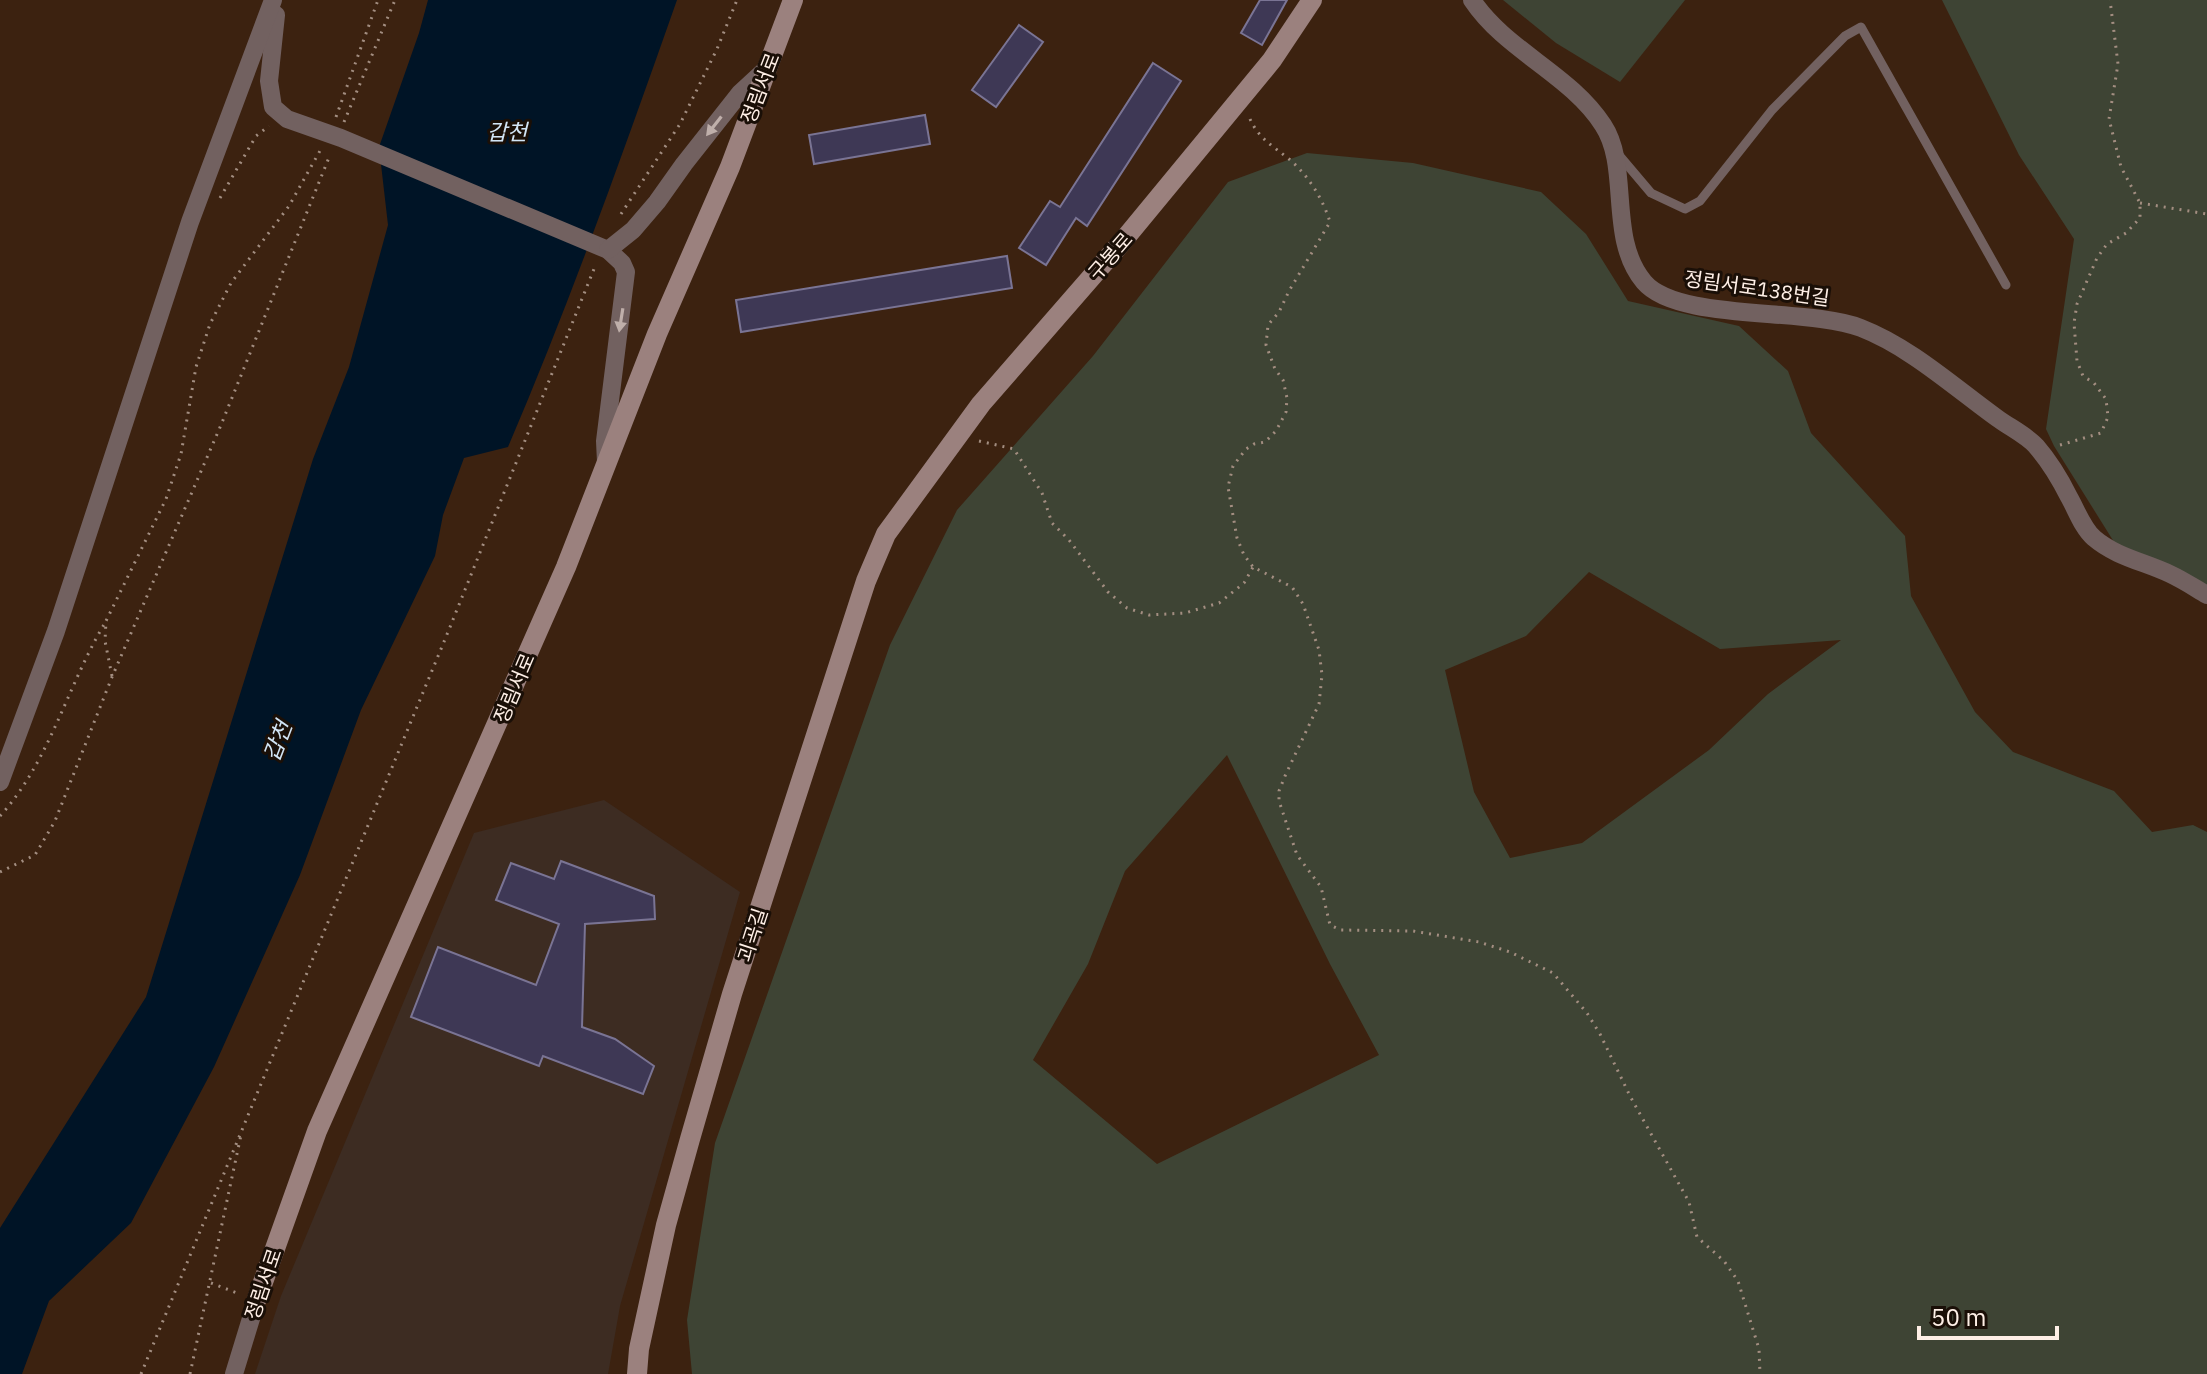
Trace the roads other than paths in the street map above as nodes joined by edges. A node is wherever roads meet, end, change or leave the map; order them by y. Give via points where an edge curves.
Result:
1 (275, 0) edge
2 (793, 0) edge
3 (1312, 0) edge
4 (1472, 0) edge
5 (766, 69) junction
6 (1613, 148) junction
7 (602, 248) junction
8 (2006, 285) dead end
9 (606, 464) junction
10 (903, 509) joint
11 (2207, 595) edge
12 (0, 782) edge
13 (248, 1297) joint
14 (234, 1374) edge
15 (637, 1374) edge

1 - 7 street via 269,81 273,107 287,119
1 - 12 street via 190,222 56,631
2 - 5 street, 정림서로
3 - 10 street, 구봉로 via 1272,60 981,404
4 - 6 street, 정림서로138번길 via 1504,36 1577,96 1603,125
5 -> 7 street via 740,93 633,230
5 - 9 street, 정림서로
6 - 8 lane via 1651,193 1685,209 1700,201 1772,110 1845,36 1861,27
6 - 11 street, 정림서로138번길 via 1621,222 1630,257 1645,283 1667,297 1691,303 1824,317 1893,344 2033,442 2091,537
7 -> 9 street via 626,272
9 - 13 street, 정림서로 via 510,699
10 - 15 street, 괴곡길 via 866,581 732,994 666,1225
13 - 14 street, 정림서로

